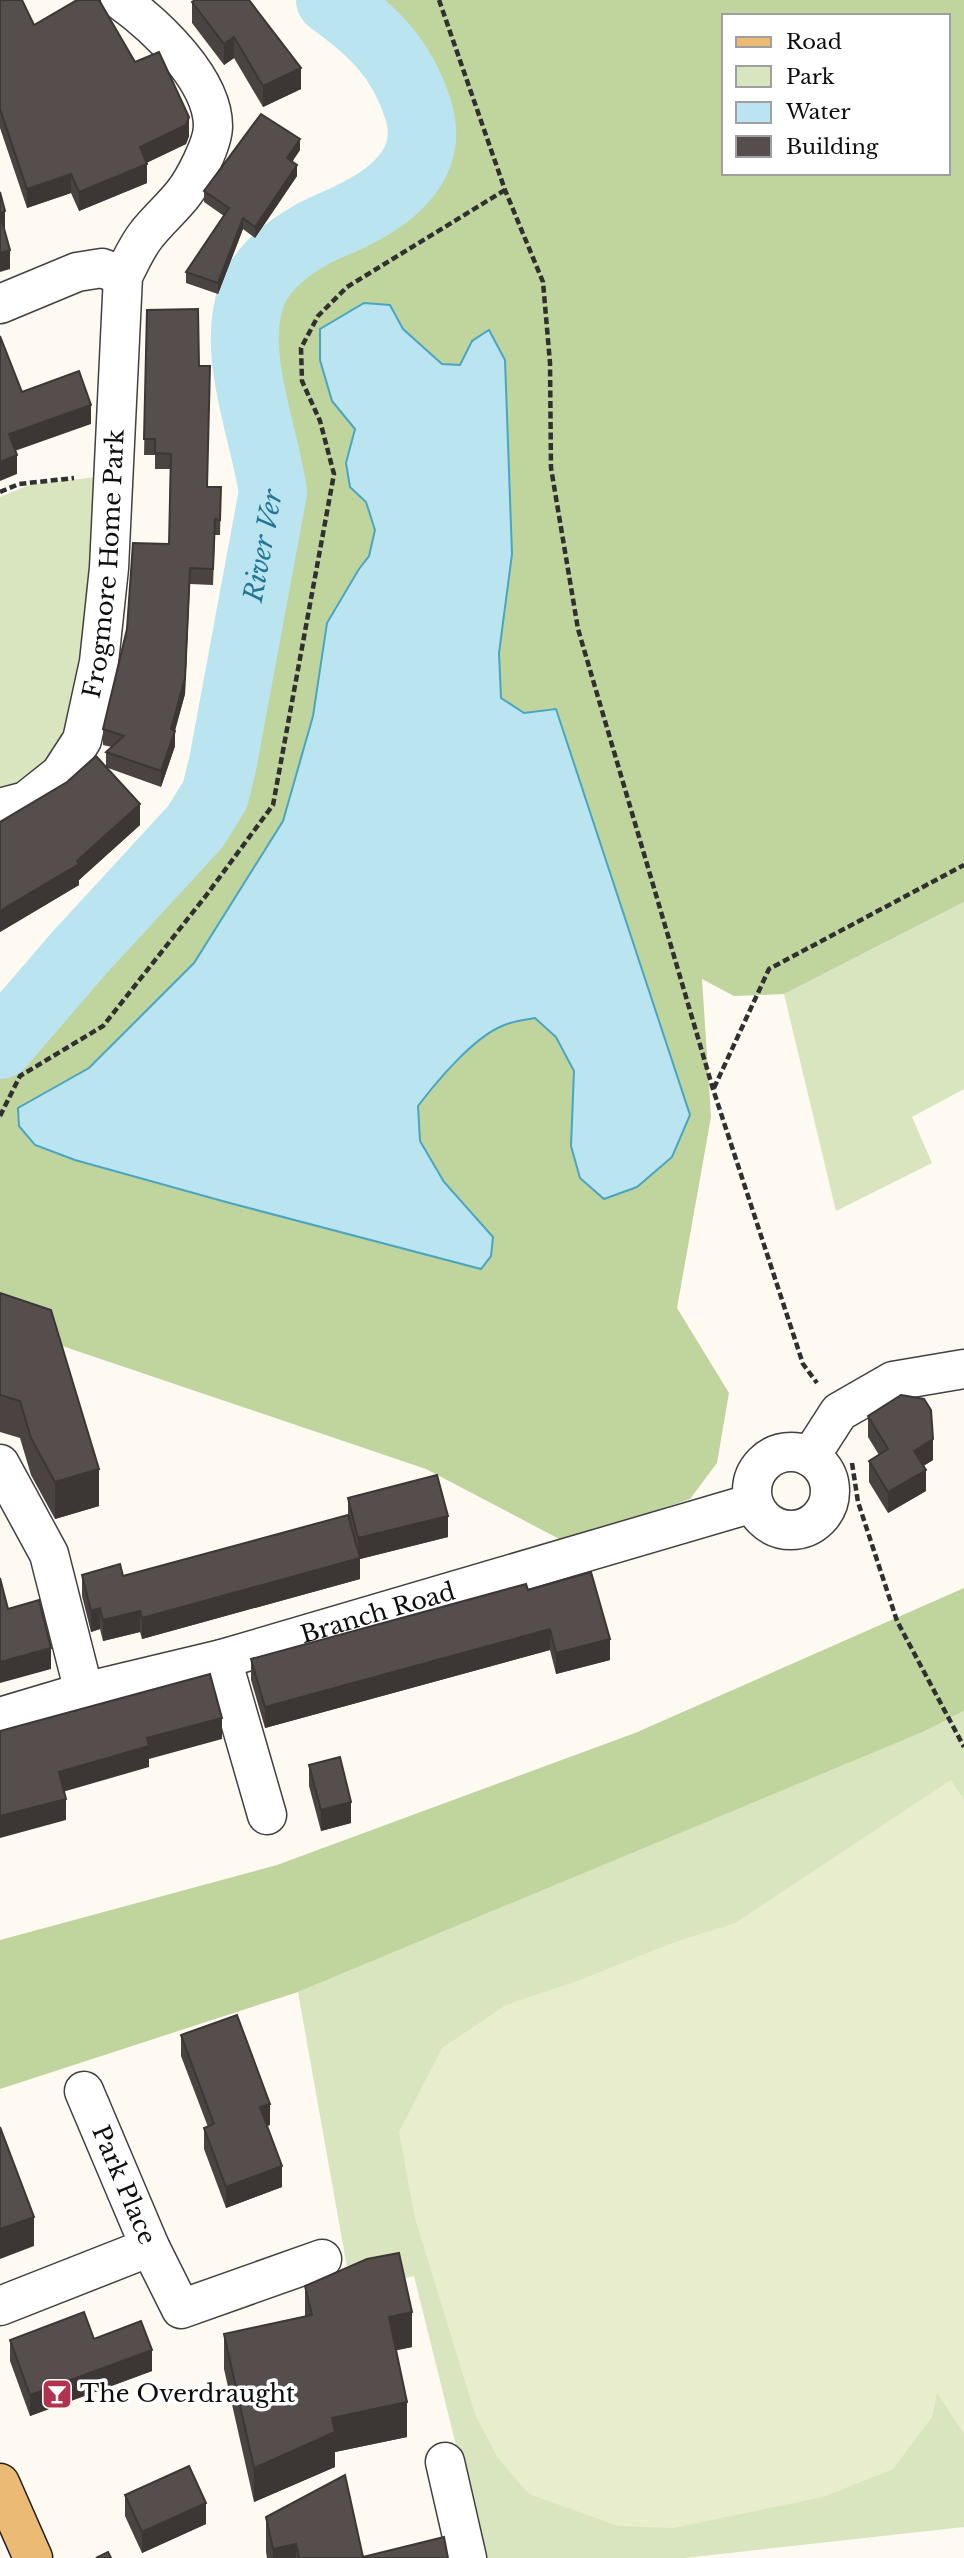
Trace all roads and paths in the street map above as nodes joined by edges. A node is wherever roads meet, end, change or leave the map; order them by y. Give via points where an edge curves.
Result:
1 (120, 0) edge
2 (439, 0) edge
3 (505, 190) junction
4 (123, 276) junction
5 (0, 304) edge
6 (113, 473) junction
7 (0, 492) edge
8 (0, 808) edge
9 (964, 865) edge
10 (713, 1090) junction
11 (0, 1116) edge
12 (964, 1369) edge
13 (839, 1412) junction
14 (810, 1457) junction
15 (0, 1464) edge
16 (753, 1503) junction
17 (222, 1658) junction
18 (84, 1692) junction
19 (0, 1717) edge
20 (964, 1746) edge
21 (267, 1815) dead end
22 (84, 2091) dead end
23 (150, 2247) junction
24 (322, 2259) dead end
25 (0, 2306) edge
26 (445, 2462) dead end
27 (0, 2483) edge
28 (33, 2558) edge
29 (467, 2558) edge

1 - 4 street, Frogmore Home Park via 174,46 207,99 214,127 202,163 184,194 145,236
2 - 3 path
3 - 10 path via 544,282 551,468 578,629
3 - 11 path via 347,288 318,316 301,348 302,381 320,421 334,474 273,805 103,1026 20,1076
4 - 5 street via 102,268 77,272
4 - 6 street, Frogmore Home Park
6 - 7 path via 19,484
6 - 8 street, Frogmore Home Park via 99,662 82,740 60,774 26,802
9 - 10 path via 769,969
10 - 13 path via 803,1364
12 - 13 street via 893,1381
13 - 14 street
13 - 20 path via 848,1429 858,1502 897,1621
14 - 16 street via 795,1452 766,1462 752,1487
14 - 16 street via 829,1480 830,1495 816,1522 802,1529 772,1526
15 - 18 street via 49,1554
16 - 17 street, Branch Road
17 - 18 street, Branch Road
17 - 21 street
18 - 19 street, Branch Road
22 - 23 street, Park Place
23 - 24 street via 181,2309
23 - 25 street, Park Place
26 - 29 street
27 - 28 main road

